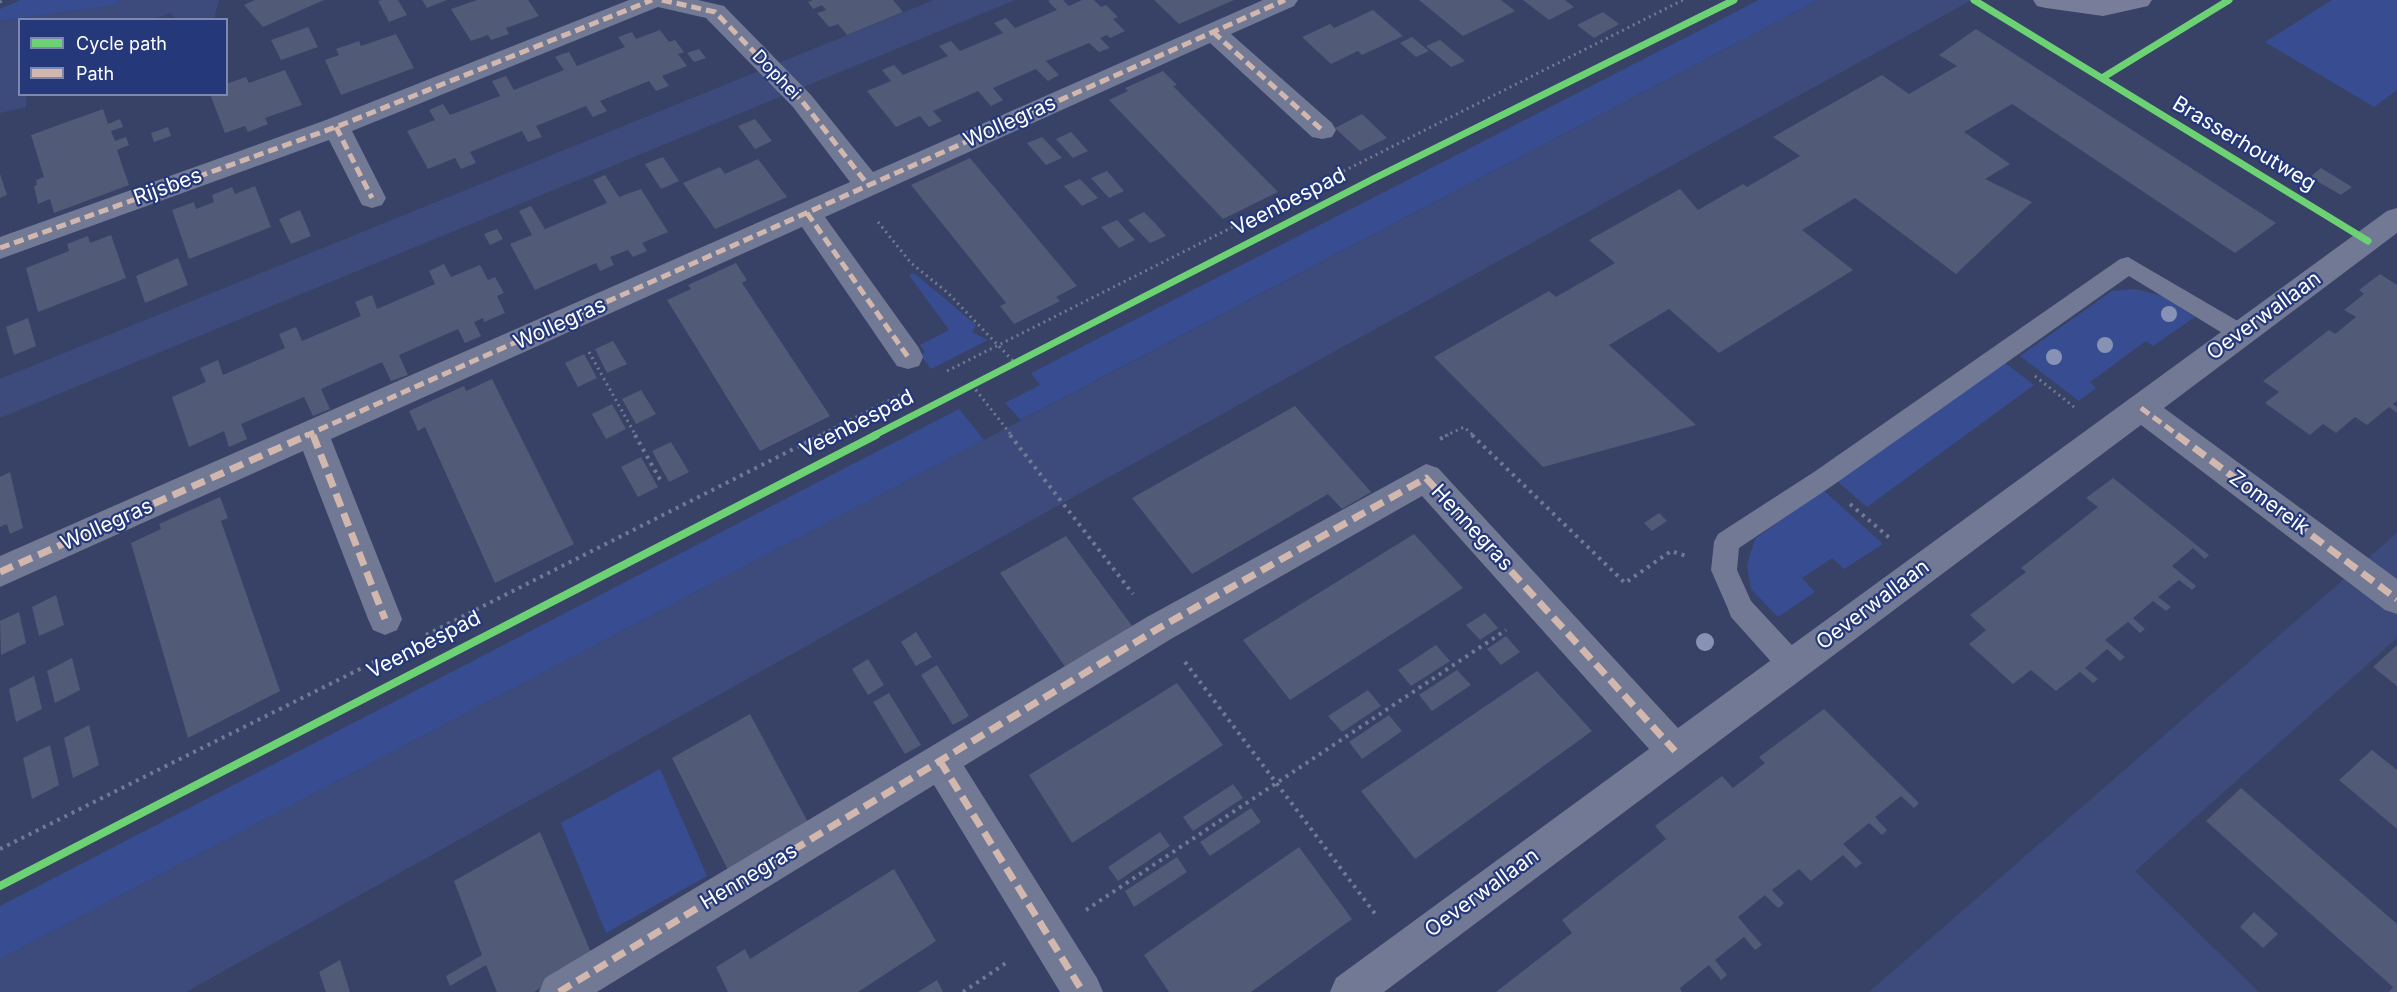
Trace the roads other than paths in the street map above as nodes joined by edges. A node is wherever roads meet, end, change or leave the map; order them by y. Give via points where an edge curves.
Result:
1 (652, 0) edge
2 (662, 0) edge
3 (1285, 0) edge
4 (2046, 0) edge
5 (2139, 0) edge
6 (1213, 32) junction
7 (336, 127) junction
8 (1322, 130) road end
9 (868, 185) junction
10 (372, 198) dead end
11 (807, 213) junction
12 (2397, 218) edge
13 (0, 248) edge
14 (2240, 333) junction
15 (908, 357) road end
16 (2140, 408) junction
17 (313, 435) junction
18 (0, 572) edge
19 (2397, 599) edge
20 (385, 619) road end
21 (1793, 666) junction
22 (1675, 751) junction
23 (940, 761) junction
24 (559, 992) edge
25 (1083, 992) edge
26 (1350, 992) edge

1 - 7 street, Rijsbes
2 - 9 street, Dophei via 715,12 802,100
3 - 6 street, Wollegras
4 - 5 main road via 2103,8
6 - 8 street
6 - 9 street, Wollegras
7 - 10 street
7 - 13 street, Rijsbes
9 - 11 street, Wollegras
11 - 15 street
11 - 17 street, Wollegras
12 - 14 street, Oeverwallaan
14 - 16 street, Oeverwallaan
14 - 21 lane via 2128,265 1727,542 1724,570 1741,609
16 - 19 street, Zomereik
16 - 21 street, Oeverwallaan
17 - 18 street, Wollegras
17 - 20 street
21 - 22 street, Oeverwallaan
22 - 23 street, Hennegras via 1426,478 1159,628
22 - 26 street, Oeverwallaan
23 - 24 street, Hennegras
23 - 25 street

